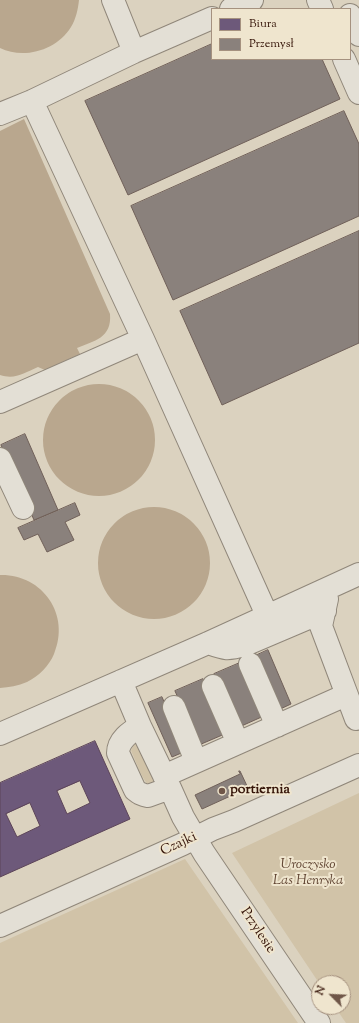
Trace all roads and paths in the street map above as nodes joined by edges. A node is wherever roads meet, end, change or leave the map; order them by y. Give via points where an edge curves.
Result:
1 (113, 0) edge
2 (252, 0) edge
3 (233, 8) edge
4 (351, 17) edge
5 (211, 18) edge
6 (359, 36) edge
7 (134, 52) junction
8 (344, 60) edge
9 (359, 93) edge
10 (32, 101) junction
11 (0, 114) edge
12 (143, 339) junction
13 (0, 402) edge
14 (0, 459) edge
15 (23, 508) dead end
16 (359, 574) edge
17 (324, 600) junction
18 (267, 615) junction
19 (208, 643) junction
20 (250, 664) dead end
21 (121, 681) junction
22 (213, 686) dead end
23 (346, 695) junction
24 (174, 707) dead end
25 (356, 719) dead end
26 (140, 726) junction
27 (277, 726) junction
28 (0, 734) edge
29 (238, 743) junction
30 (196, 761) junction
31 (359, 765) edge
32 (167, 782) junction
33 (195, 838) junction
34 (0, 926) edge
35 (319, 1023) edge

1 - 7 street
2 - 3 street
4 - 6 street
5 - 7 street
7 - 10 street
8 - 9 street
10 - 11 street
10 - 12 street
12 - 13 street
12 - 18 street
14 - 15 street
16 - 17 street
17 - 18 street
17 - 19 street via 252,642 223,649
17 - 23 street via 321,626
18 - 19 street
19 - 21 street
20 - 27 street
21 - 26 street, Przylesie
21 - 28 street
22 - 29 street
23 - 25 street
23 - 27 street
24 - 30 street
26 - 32 street, Przylesie
26 - 32 street via 123,739 118,750 135,790 148,796
27 - 29 street
29 - 30 street
30 - 32 street
31 - 33 street, Czajki
32 - 33 street, Przylesie
33 - 34 street, Czajki
33 - 35 street, Przylesie

